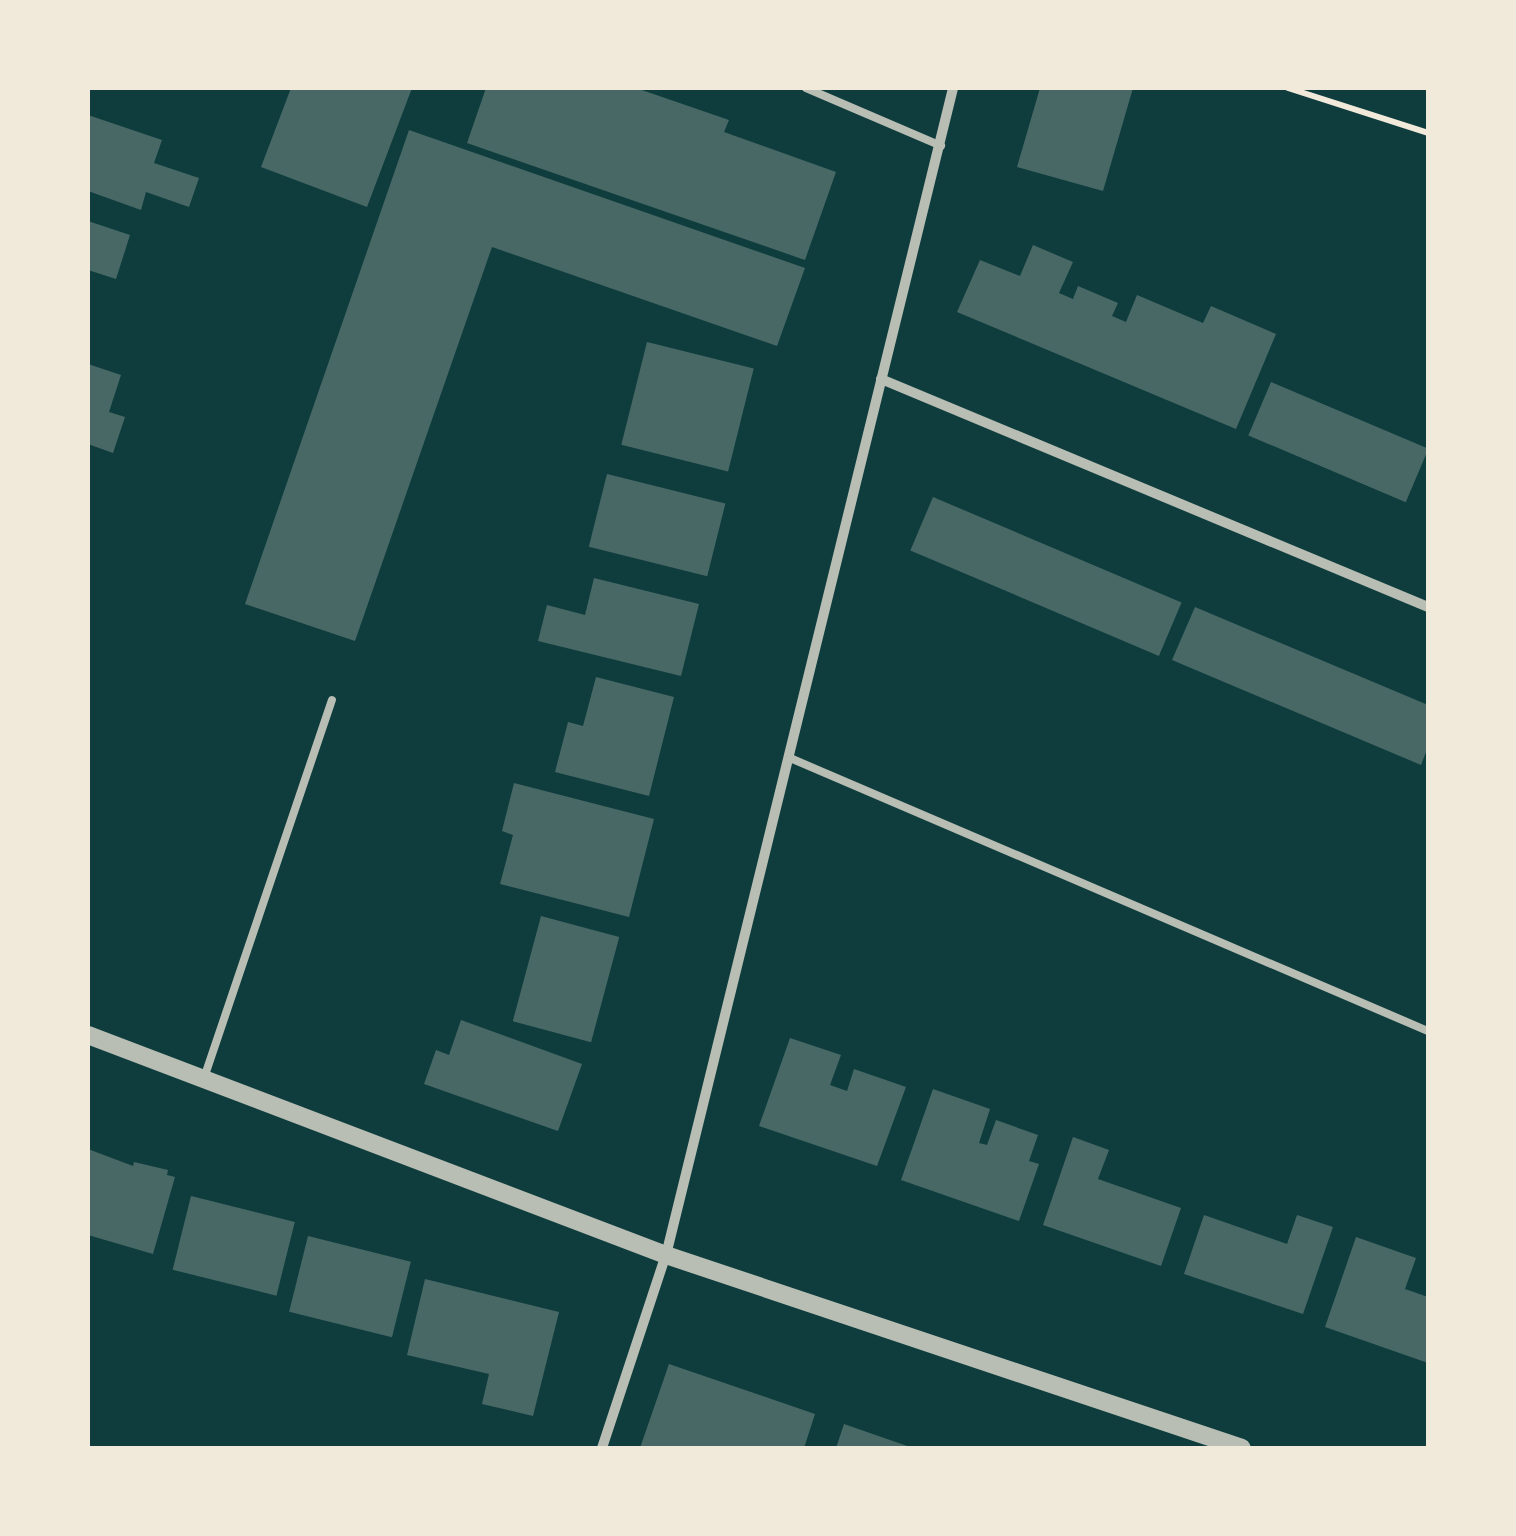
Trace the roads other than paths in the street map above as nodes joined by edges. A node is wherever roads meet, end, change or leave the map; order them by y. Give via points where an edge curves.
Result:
1 (806, 88) edge
2 (953, 88) edge
3 (941, 146) junction
4 (881, 380) junction
5 (1428, 607) edge
6 (332, 700) dead end
7 (790, 758) junction
8 (1428, 1032) edge
9 (88, 1035) edge
10 (204, 1078) junction
11 (666, 1255) junction
12 (602, 1448) edge
13 (1242, 1448) edge

1 - 3 lane
2 - 3 street
3 - 4 street
4 - 5 street
4 - 7 street
6 - 10 lane
7 - 8 lane
7 - 11 street
9 - 10 street
10 - 11 street
11 - 12 street
11 - 13 street

